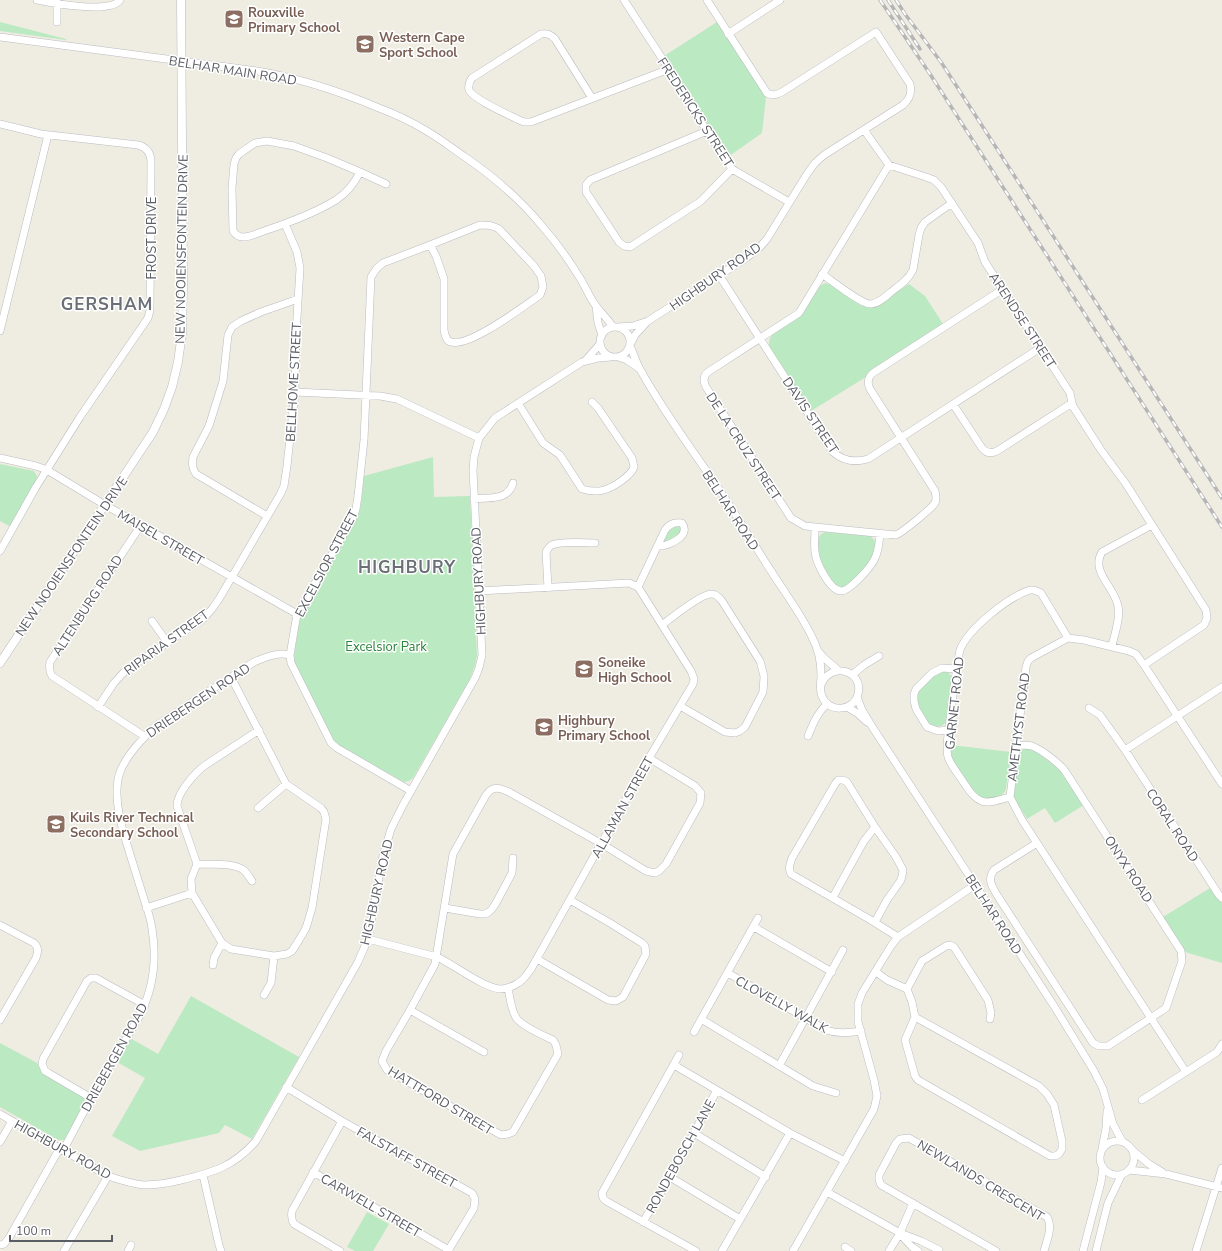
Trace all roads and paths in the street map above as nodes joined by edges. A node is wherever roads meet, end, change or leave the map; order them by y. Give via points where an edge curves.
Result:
1 (37, 0) edge
2 (120, 0) edge
3 (181, 0) edge
4 (624, 0) edge
5 (707, 0) edge
6 (780, 0) edge
7 (57, 2) edge
8 (57, 22) dead end
9 (728, 34) junction
10 (0, 37) edge
11 (181, 61) junction
12 (669, 69) junction
13 (592, 98) junction
14 (0, 124) edge
15 (864, 130) junction
16 (707, 131) junction
17 (48, 135) junction
18 (889, 165) junction
19 (732, 169) junction
20 (360, 172) junction
21 (386, 184) dead end
22 (789, 202) junction
23 (952, 203) junction
24 (285, 224) junction
25 (430, 245) junction
26 (822, 274) junction
27 (719, 275) junction
28 (1003, 289) junction
29 (298, 299) junction
30 (596, 306) junction
31 (648, 321) junction
32 (615, 327) junction
33 (0, 331) edge
34 (602, 335) junction
35 (760, 338) junction
36 (600, 344) junction
37 (630, 345) junction
38 (1040, 348) junction
39 (614, 357) junction
40 (585, 361) junction
41 (640, 369) junction
42 (295, 392) junction
43 (366, 396) junction
44 (592, 402) dead end
45 (518, 403) junction
46 (1072, 403) junction
47 (953, 404) junction
48 (479, 438) junction
49 (901, 438) junction
50 (0, 458) edge
51 (47, 470) junction
52 (513, 483) dead end
53 (474, 499) junction
54 (105, 505) junction
55 (267, 516) junction
56 (141, 525) junction
57 (1152, 525) junction
58 (815, 527) junction
59 (880, 534) junction
60 (595, 543) dead end
61 (659, 544) dead end
62 (0, 551) edge
63 (231, 576) junction
64 (638, 587) junction
65 (548, 588) junction
66 (479, 591) junction
67 (297, 614) junction
68 (152, 621) dead end
69 (662, 625) junction
70 (1068, 638) junction
71 (167, 642) junction
72 (1112, 646) junction
73 (819, 652) junction
74 (290, 655) junction
75 (879, 656) dead end
76 (0, 663) edge
77 (1144, 665) junction
78 (956, 669) junction
79 (838, 670) junction
80 (852, 675) junction
81 (231, 677) junction
82 (821, 685) junction
83 (1222, 687) edge
84 (857, 697) junction
85 (827, 704) junction
86 (680, 706) junction
87 (98, 707) junction
88 (847, 707) junction
89 (1089, 708) dead end
90 (1178, 716) junction
91 (873, 728) junction
92 (259, 730) junction
93 (949, 730) junction
94 (144, 736) junction
95 (808, 736) dead end
96 (1016, 745) junction
97 (1125, 750) junction
98 (649, 758) junction
99 (286, 784) junction
100 (1222, 784) edge
101 (411, 791) junction
102 (1010, 797) junction
103 (258, 808) dead end
104 (875, 827) junction
105 (1037, 843) junction
106 (602, 844) junction
107 (513, 858) dead end
108 (197, 864) junction
109 (252, 881) dead end
110 (975, 885) junction
111 (192, 893) junction
112 (833, 897) junction
113 (1222, 898) edge
114 (570, 900) junction
115 (146, 908) junction
116 (445, 908) junction
117 (758, 918) dead end
118 (875, 922) junction
119 (0, 925) edge
120 (754, 927) junction
121 (898, 937) junction
122 (368, 939) junction
123 (222, 943) junction
124 (843, 950) dead end
125 (274, 956) junction
126 (437, 957) junction
127 (537, 959) junction
128 (213, 965) dead end
129 (832, 972) junction
130 (876, 972) junction
131 (728, 973) junction
132 (508, 988) junction
133 (907, 988) junction
134 (264, 995) dead end
135 (145, 1006) junction
136 (410, 1010) junction
137 (915, 1017) junction
138 (805, 1018) junction
139 (1152, 1018) junction
140 (701, 1019) junction
141 (990, 1019) dead end
142 (0, 1020) edge
143 (861, 1030) junction
144 (694, 1032) dead end
145 (1222, 1045) edge
146 (484, 1052) dead end
147 (679, 1055) dead end
148 (674, 1065) junction
149 (779, 1066) junction
150 (1186, 1072) junction
151 (286, 1088) junction
152 (716, 1090) junction
153 (836, 1093) dead end
154 (91, 1098) junction
155 (1142, 1100) dead end
156 (1108, 1105) junction
157 (0, 1114) edge
158 (12, 1121) junction
159 (342, 1121) junction
160 (790, 1133) junction
161 (694, 1134) junction
162 (1122, 1141) junction
163 (0, 1142) edge
164 (62, 1149) junction
165 (1102, 1149) junction
166 (1132, 1149) junction
167 (845, 1161) junction
168 (1103, 1167) junction
169 (1222, 1168) edge
170 (1129, 1170) junction
171 (313, 1172) junction
172 (1122, 1174) junction
173 (1166, 1174) junction
174 (203, 1175) junction
175 (108, 1176) junction
176 (670, 1177) junction
177 (766, 1177) junction
178 (1219, 1187) edge
179 (827, 1192) junction
180 (913, 1203) junction
181 (740, 1219) junction
182 (643, 1222) junction
183 (900, 1233) junction
184 (0, 1245) edge
185 (449, 1250) edge
186 (939, 1250) edge
187 (64, 1251) edge
188 (222, 1251) edge
189 (340, 1251) edge
190 (696, 1251) edge
191 (722, 1251) edge
192 (793, 1251) edge
193 (889, 1251) edge
194 (918, 1251) edge
195 (996, 1251) edge
196 (1044, 1251) edge
197 (1083, 1251) edge
198 (1096, 1251) edge
199 (1196, 1251) edge

1 - 7 street
2 - 7 street via 117,4 111,5 80,6
3 - 11 street, NEW NOOIENSFONTEIN DRIVE
4 - 12 street, FREDERICKS STREET
5 - 9 street
6 - 9 street
7 - 8 street
9 - 15 street, HIGHBURY ROAD via 767,93 777,95 876,32 910,84 911,92 903,105
10 - 11 street, BELHAR MAIN ROAD
11 - 30 street, BELHAR MAIN ROAD via 302,80 358,99 404,118 425,130 491,175 514,197 560,248
11 - 54 street, NEW NOOIENSFONTEIN DRIVE via 183,284 182,333 178,362 172,387 153,432
12 - 13 street
12 - 16 street, FREDERICKS STREET
13 - 13 street via 555,39 548,34 541,34 472,78 469,84 475,97 524,122 539,120
14 - 17 street, FROST DRIVE
15 - 18 street
15 - 22 street, HIGHBURY ROAD via 815,163
16 - 19 street, FREDERICKS STREET
16 - 19 street via 590,180 586,185 586,192 619,242 630,247 701,201
17 - 33 street
17 - 51 street, FROST DRIVE via 138,145 147,149 151,160 148,318
18 - 23 street, ARENDSE STREET via 934,180
18 - 26 street, DE LA CRUZ STREET
19 - 22 street, FREDERICKS STREET
20 - 21 street
20 - 24 street via 354,184 336,200
20 - 24 street via 294,146 267,141 255,143 243,151 236,158 232,171 233,231 242,237
22 - 27 street, HIGHBURY ROAD via 760,247
23 - 26 street via 925,222 921,228 913,270 907,280 881,300 871,304 863,302
23 - 28 street, ARENDSE STREET
24 - 29 street, BELLHOME STREET via 300,263
25 - 25 street, EXCELSIOR STREET via 480,226 494,226 541,276 542,291 540,295 490,329 471,339 450,342 445,337 444,330 444,279
25 - 43 street, EXCELSIOR STREET via 383,263 372,277
26 - 35 street, DE LA CRUZ STREET via 799,313
27 - 31 street, HIGHBURY ROAD
27 - 35 street, DAVIS STREET
28 - 38 street, ARENDSE STREET
28 - 49 street via 870,376 869,387
29 - 42 street, BELLHOME STREET
29 - 55 street via 261,312 232,327 228,335 223,381 209,426 192,461 196,474
30 - 32 street
30 - 34 street
31 - 32 street, HIGHBURY ROAD via 634,326
31 - 37 street, HIGHBURY ROAD
32 - 34 street
32 - 37 street via 622,328 629,335
34 - 36 street
35 - 49 street, DAVIS STREET via 833,452 840,458 854,462 868,459
35 - 58 street, DE LA CRUZ STREET via 706,374 704,384 791,518 805,526
36 - 39 street via 604,352
36 - 40 street, HIGHBURY ROAD
37 - 39 street via 624,355
37 - 41 street, BELHAR ROAD
38 - 46 street, ARENDSE STREET via 1070,393
38 - 47 street, DAVIS STREET
39 - 40 street, HIGHBURY ROAD
39 - 41 street, BELHAR ROAD via 627,360
40 - 45 street, HIGHBURY ROAD
41 - 73 street, BELHAR ROAD via 795,607
42 - 43 street
42 - 55 street, BELLHOME STREET via 286,478 281,493
43 - 48 street via 397,400
43 - 67 street, EXCELSIOR STREET via 356,509
44 - 45 street via 632,458 634,467 630,475 604,490 596,491 582,489 560,455 543,443
45 - 48 street, HIGHBURY ROAD via 495,418
46 - 47 street via 990,453 985,452
46 - 57 street, ARENDSE STREET
47 - 49 street, DAVIS STREET
48 - 53 street, HIGHBURY ROAD via 474,457
49 - 59 street, DE LA CRUZ STREET via 935,491 936,501 899,534
50 - 51 street, MAISEL STREET
51 - 54 street, MAISEL STREET
51 - 62 street, FROST DRIVE
52 - 53 street via 509,492 503,496
53 - 66 street, HIGHBURY ROAD
54 - 56 street, MAISEL STREET
54 - 76 street, NEW NOOIENSFONTEIN DRIVE
55 - 63 street, BELLHOME STREET
56 - 63 street, MAISEL STREET
56 - 87 street, ALTENBURG ROAD via 49,666 52,676
57 - 72 street via 1102,552 1099,559 1100,568 1118,605 1119,613
57 - 77 street, ARENDSE STREET via 1206,610 1207,618 1204,625
58 - 59 street, DE LA CRUZ STREET
58 - 59 street via 814,551 818,563 831,586 841,591 850,588 873,563 878,552
60 - 65 street via 559,544 548,548
61 - 64 street
63 - 67 street, MAISEL STREET
63 - 71 street, RIPARIA STREET via 203,619
64 - 65 street via 629,583
64 - 69 street, ALLAMAN STREET
65 - 66 street
66 - 101 street, HIGHBURY ROAD via 482,655 479,668
67 - 74 street, EXCELSIOR STREET
68 - 71 street
69 - 86 street, ALLAMAN STREET via 694,679
69 - 86 street via 706,595 714,594 722,601 763,668 763,692 745,727 735,733 725,732
70 - 72 street
70 - 78 street, GARNET ROAD via 1041,593 1030,590 996,609 965,639
70 - 96 street, AMETHYST ROAD via 1028,661
71 - 87 street, RIPARIA STREET via 126,670
72 - 77 street via 1133,652
73 - 79 street, BELHAR ROAD
73 - 82 street, BELHAR ROAD
74 - 81 street, DRIEBERGEN ROAD via 283,653 254,662
74 - 101 street, EXCELSIOR STREET via 294,671 331,743
75 - 80 street
77 - 90 street
78 - 93 street, GARNET ROAD
78 - 93 street via 942,668 932,673 914,694 916,709 928,727 938,731
79 - 80 street
79 - 82 street via 830,672
80 - 84 street via 857,682
81 - 92 street
81 - 94 street, DRIEBERGEN ROAD
82 - 85 street via 821,695
83 - 90 street
84 - 88 street
84 - 91 street, BELHAR ROAD
85 - 88 street via 837,708
85 - 95 street via 815,719
86 - 98 street, ALLAMAN STREET
87 - 94 street, ALTENBURG ROAD
88 - 91 street, BELHAR ROAD
89 - 97 street, CORAL ROAD via 1100,715
90 - 97 street
90 - 100 street
91 - 110 street, BELHAR ROAD
92 - 99 street
92 - 108 street via 204,766 191,778 180,795 177,802 179,812
93 - 102 street, GARNET ROAD via 949,759 974,798 993,802
94 - 115 street, DRIEBERGEN ROAD via 120,772 117,794 121,826
96 - 102 street, AMETHYST ROAD
96 - 139 street, ONYX ROAD via 1036,748 1066,771 1181,951 1182,961 1169,1004 1165,1010
97 - 113 street, CORAL ROAD
98 - 106 street, ALLAMAN STREET
98 - 106 street via 695,786 701,793 700,803 663,869 659,871 650,872
99 - 103 street
99 - 125 street via 321,808 326,819 308,923 292,951
101 - 122 street, HIGHBURY ROAD via 388,838
102 - 105 street, AMETHYST ROAD
104 - 112 street via 864,841
104 - 112 street via 847,782 836,782 789,866 791,874
104 - 118 street via 903,872 901,880
105 - 139 street, AMETHYST ROAD
105 - 139 street, ONYX ROAD via 994,870 990,880 997,895 1093,1043 1102,1047 1108,1046
106 - 114 street, ALLAMAN STREET
106 - 116 street, HATTFORD STREET via 510,792 493,788 486,795 454,854
107 - 116 street via 512,873 492,910 480,914
108 - 109 street via 238,868 246,872
108 - 111 street via 191,879
110 - 121 street
110 - 156 street, BELHAR ROAD via 1094,1071
111 - 115 street
111 - 123 street
112 - 118 street
114 - 127 street, ALLAMAN STREET
114 - 127 street via 645,946 646,954 623,997 616,1001 608,1000
115 - 135 street, DRIEBERGEN ROAD via 154,946 153,974
116 - 126 street, HATTFORD STREET
117 - 120 street
118 - 121 street
119 - 142 street via 34,943 38,952
120 - 129 street
120 - 131 street
121 - 130 street
122 - 126 street
122 - 151 street, HIGHBURY ROAD via 358,962
123 - 125 street via 232,949
123 - 128 street
124 - 129 street
125 - 134 street via 271,983
126 - 132 street via 490,987
126 - 136 street, HATTFORD STREET
127 - 132 street, ALLAMAN STREET via 524,978
129 - 138 street
130 - 133 street via 887,980
130 - 143 street via 858,1004 858,1022
131 - 138 street, CLOVELLY WALK
131 - 140 street
132 - 136 street, HATTFORD STREET via 517,1019 553,1040 558,1054 513,1132 508,1134 496,1133 387,1070 382,1061 383,1056
133 - 137 street
133 - 141 street via 922,960 946,946 954,947 988,1000
135 - 154 street, DRIEBERGEN ROAD
135 - 154 street via 96,978 87,981 42,1064 45,1071
136 - 146 street
137 - 137 street via 905,1040 918,1080 1050,1156 1059,1154 1062,1141 1054,1105 1039,1086
138 - 143 street, CLOVELLY WALK via 834,1032
138 - 149 street
139 - 150 street, AMETHYST ROAD
140 - 144 street
140 - 149 street
143 - 167 street via 877,1096 874,1109
145 - 150 street via 1217,1052
147 - 148 street
148 - 152 street
148 - 182 street via 602,1193 606,1201
149 - 153 street via 813,1086
150 - 155 street
151 - 159 street, FALSTAFF STREET
151 - 174 street, HIGHBURY ROAD via 256,1141 248,1150 228,1165
152 - 160 street
152 - 161 street, RONDEBOSCH LANE
154 - 164 street, DRIEBERGEN ROAD
156 - 162 street, BELHAR ROAD via 1113,1124
156 - 165 street, BELHAR ROAD
157 - 158 street, HIGHBURY ROAD
158 - 163 street
158 - 164 street, HIGHBURY ROAD
159 - 171 street
159 - 185 street, FALSTAFF STREET via 472,1193 474,1208
160 - 167 street
160 - 177 street
161 - 176 street, RONDEBOSCH LANE
161 - 177 street
162 - 165 street via 1109,1143
162 - 166 street
164 - 175 street, HIGHBURY ROAD
164 - 184 street, DRIEBERGEN ROAD via 57,1153 9,1238
165 - 168 street via 1100,1160
166 - 170 street via 1134,1160
166 - 173 street via 1149,1164
167 - 179 street
168 - 172 street via 1114,1175
168 - 197 street
169 - 178 street
170 - 172 street
170 - 173 street
171 - 185 street, CARWELL STREET
171 - 189 street via 292,1211 291,1218 294,1224
172 - 198 street via 1108,1203
173 - 178 street
174 - 175 street, HIGHBURY ROAD via 153,1185 127,1182
174 - 188 street
175 - 187 street
176 - 181 street
176 - 182 street, RONDEBOSCH LANE
177 - 181 street
178 - 199 street
179 - 183 street
179 - 192 street
180 - 183 street
180 - 195 street, NEWLANDS CRESCENT
180 - 196 street, NEWLANDS CRESCENT via 881,1185 879,1180 879,1175 896,1143 904,1137 910,1138 1047,1217 1050,1228
181 - 191 street
182 - 190 street
183 - 186 street
183 - 193 street
183 - 194 street

